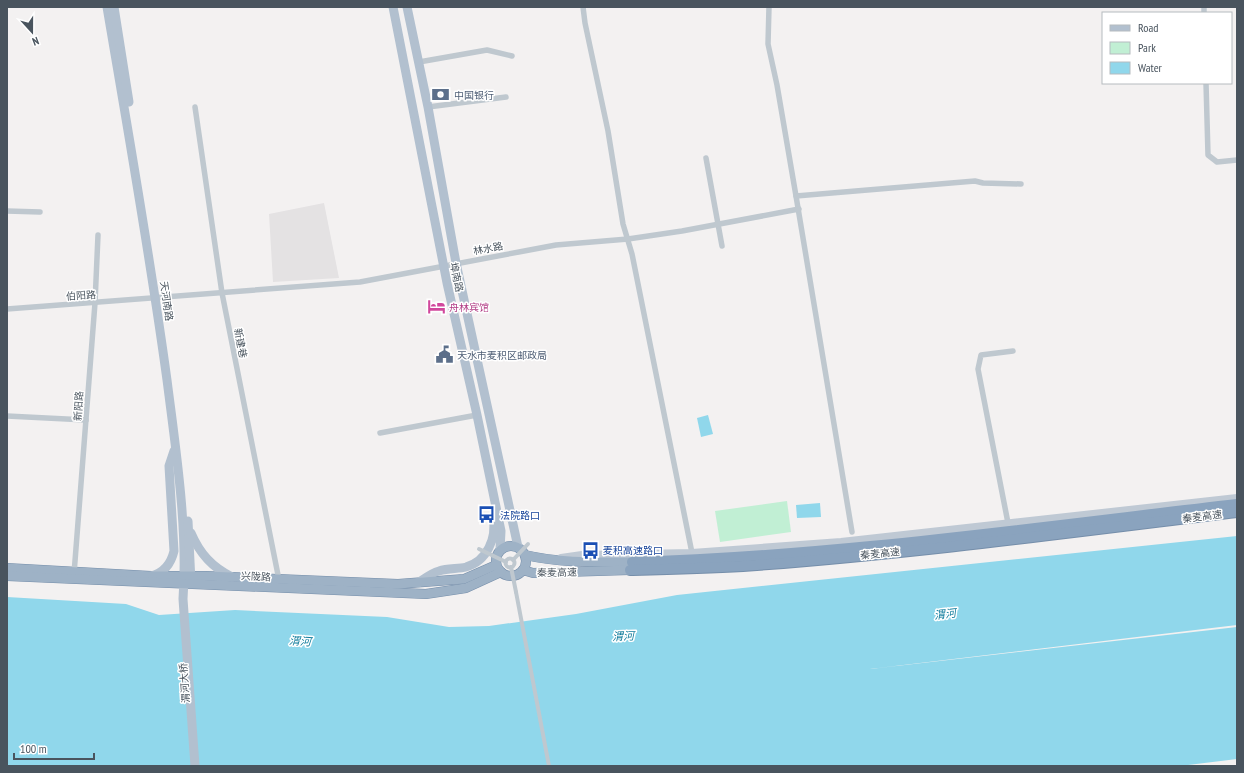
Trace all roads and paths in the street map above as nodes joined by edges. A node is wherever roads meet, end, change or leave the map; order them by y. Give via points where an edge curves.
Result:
1 (107, 7) edge
2 (114, 7) edge
3 (393, 7) edge
4 (407, 7) edge
5 (583, 7) edge
6 (770, 7) edge
7 (512, 56) dead end
8 (419, 62) junction
9 (1206, 84) edge
10 (506, 97) dead end
11 (428, 106) junction
12 (195, 107) dead end
13 (706, 158) dead end
14 (1237, 160) edge
15 (1021, 184) dead end
16 (796, 196) junction
17 (799, 209) junction
18 (7, 211) edge
19 (40, 212) dead end
20 (718, 224) junction
21 (98, 235) dead end
22 (628, 239) junction
23 (722, 246) dead end
24 (456, 264) junction
25 (443, 266) junction
26 (222, 293) junction
27 (158, 297) junction
28 (95, 303) junction
29 (7, 309) edge
30 (1013, 351) dead end
31 (478, 415) junction
32 (7, 416) edge
33 (86, 420) junction
34 (380, 433) dead end
35 (176, 446) junction
36 (491, 481) junction
37 (1237, 498) edge
38 (1237, 504) edge
39 (1237, 512) edge
40 (511, 517) junction
41 (499, 521) junction
42 (1008, 523) junction
43 (188, 524) junction
44 (852, 532) dead end
45 (528, 544) dead end
46 (518, 547) junction
47 (479, 549) dead end
48 (500, 550) junction
49 (692, 553) junction
50 (525, 555) junction
51 (513, 560) junction
52 (549, 560) junction
53 (506, 562) junction
54 (631, 566) junction
55 (511, 567) junction
56 (7, 568) edge
57 (498, 569) junction
58 (523, 570) junction
59 (7, 576) edge
60 (74, 576) junction
61 (151, 576) junction
62 (232, 577) junction
63 (187, 580) junction
64 (279, 580) junction
65 (418, 583) junction
66 (186, 599) junction
67 (195, 766) edge
68 (201, 766) edge
69 (549, 766) edge

1 - 27 main road, 天河南路
2 - 27 main road, 天河南路
3 - 25 main road, 埠南路
4 - 8 main road, 埠南路
5 - 22 street
6 - 16 street via 768,44
7 - 8 street via 487,50
8 - 11 main road, 埠南路
9 - 14 street via 1208,155 1217,162
10 - 11 street
11 - 24 main road, 埠南路
12 - 26 street, 新建巷
13 - 20 street
15 - 16 street via 975,181
16 - 17 street
17 - 20 street, 林水路
17 - 44 street
18 - 19 street
20 - 22 street, 林水路
20 - 23 street
21 - 28 street, 新阳路
22 - 24 street, 林水路 via 556,245
22 - 49 street
24 - 25 street, 林水路
24 - 40 main road, 埠南路
25 - 26 street, 林水路 via 360,282
25 - 31 main road, 埠南路
26 - 27 street, 林水路
26 - 64 street, 新建巷
27 - 28 street, 伯阳路
27 - 35 main road, 天河南路
27 - 43 main road, 天河南路 via 181,446
28 - 29 street, 伯阳路
28 - 33 street, 新阳路
30 - 42 street via 981,355 978,369
31 - 34 street
31 - 36 main road, 埠南路
32 - 33 street
33 - 60 street, 新阳路
35 - 61 main road via 169,466 174,551 165,569
35 - 63 main road, 天河南路
36 - 41 main road, 埠南路
36 - 65 main road via 490,498 494,531 483,558 465,567 432,573
37 - 42 main road
38 - 54 highway, 秦麦高速 via 895,543
39 - 54 highway, 秦麦高速 via 960,545 742,566
40 - 41 main road via 505,522
40 - 46 main road, 埠南路
41 - 48 main road, 埠南路
42 - 49 main road via 841,542
43 - 62 main road via 203,555 216,568
43 - 63 main road, 天河南路
45 - 51 street, bridge
46 - 48 highway via 508,546
46 - 50 highway
47 - 53 street, bridge
48 - 57 highway via 496,557
49 - 52 main road via 582,554
50 - 52 highway, 秦麦高速
50 - 58 highway
51 - 53 street, bridge
51 - 55 street, bridge via 514,564
52 - 54 highway, 秦麦高速
53 - 55 street, bridge via 506,566
54 - 58 highway, 秦麦高速 via 533,573
55 - 69 street, bridge
56 - 60 highway, 兴陇路
57 - 58 highway via 505,575 515,575
57 - 63 highway, 兴陇路 via 466,588 426,594
57 - 65 highway, 兴陇路 via 464,579
59 - 60 highway, 兴陇路
60 - 61 highway, 兴陇路
60 - 63 highway, 兴陇路
61 - 63 highway, 兴陇路
62 - 63 highway, 兴陇路
62 - 64 highway, 兴陇路
63 - 66 main road, 天河南路
64 - 65 highway, 兴陇路
66 - 67 main road, 渭河大桥
66 - 68 main road, 渭河大桥

